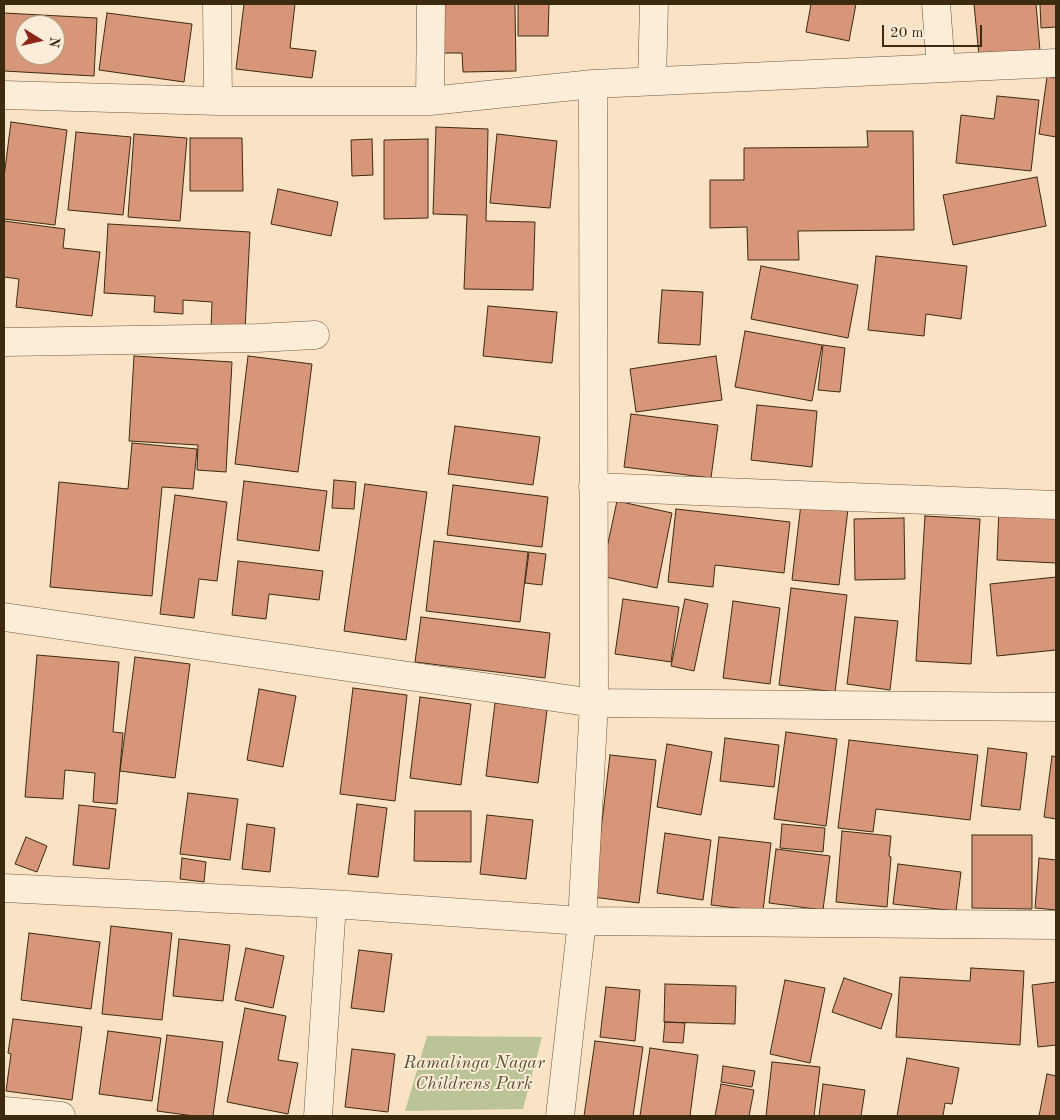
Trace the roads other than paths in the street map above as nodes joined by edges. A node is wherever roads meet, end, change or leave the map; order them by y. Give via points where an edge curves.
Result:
1 (217, 4) edge
2 (431, 4) edge
3 (654, 4) edge
4 (936, 4) edge
5 (1056, 63) edge
6 (941, 68) junction
7 (652, 81) junction
8 (593, 84) junction
9 (4, 96) edge
10 (218, 101) junction
11 (430, 101) junction
12 (316, 335) dead end
13 (4, 342) edge
14 (593, 487) junction
15 (1056, 506) edge
16 (4, 618) edge
17 (594, 703) junction
18 (1056, 707) edge
19 (4, 888) edge
20 (332, 904) junction
21 (582, 921) junction
22 (1056, 924) edge
23 (4, 1111) edge
24 (62, 1116) edge
25 (318, 1116) edge
26 (560, 1116) edge

1 - 10 street
2 - 11 street
3 - 7 street
4 - 6 street
5 - 6 street
6 - 7 street
7 - 8 street
8 - 11 street
8 - 14 street
9 - 10 street
10 - 11 street
12 - 13 street
14 - 15 street
14 - 17 street
16 - 17 street
17 - 18 street
17 - 21 street
19 - 20 street
20 - 21 street
20 - 25 street
21 - 22 street
21 - 26 street
23 - 24 street

